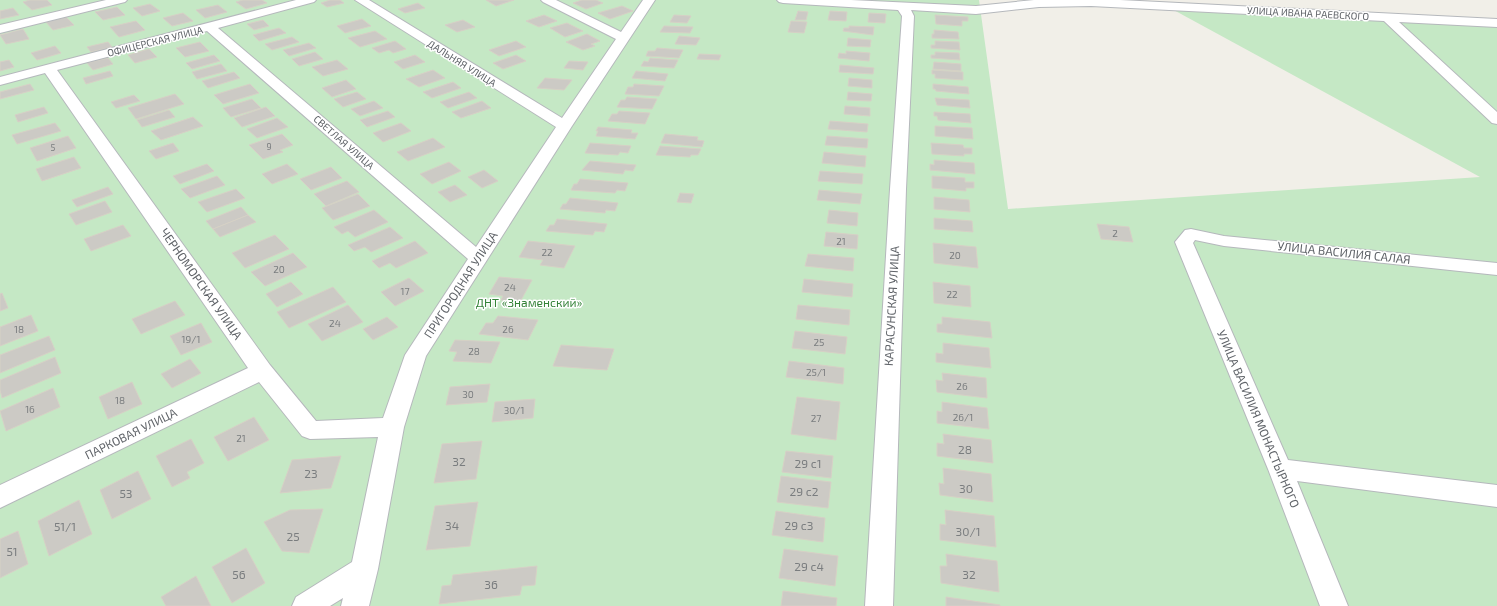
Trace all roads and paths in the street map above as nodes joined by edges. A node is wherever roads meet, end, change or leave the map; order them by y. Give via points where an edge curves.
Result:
1 (121, 0) edge
2 (310, 0) edge
3 (361, 0) edge
4 (547, 0) edge
5 (650, 0) edge
6 (783, 0) edge
7 (903, 7) junction
8 (1387, 17) junction
9 (1497, 23) edge
10 (210, 27) junction
11 (0, 29) edge
12 (623, 38) junction
13 (48, 68) junction
14 (0, 81) edge
15 (1497, 120) edge
16 (564, 126) junction
17 (1190, 234) joint
18 (478, 258) junction
19 (1497, 269) edge
20 (262, 371) junction
21 (392, 427) junction
22 (1280, 469) junction
23 (1497, 496) edge
24 (0, 497) edge
25 (364, 569) junction
26 (306, 606) edge
27 (355, 606) edge
28 (879, 606) edge
29 (1334, 606) edge

1 - 11 street
2 - 10 street, ОФИЦЕРСКАЯ УЛИЦА
3 - 16 street, ДАЛЬНЯЯ УЛИЦА
4 - 12 street
5 - 12 street, ПРИГОРОДНАЯ УЛИЦА
6 - 7 street, УЛИЦА ИВАНА РАЕВСКОГО
7 - 8 street, УЛИЦА ИВАНА РАЕВСКОГО via 976,10 1039,3 1091,2
7 - 28 street, КАРАСУНСКАЯ УЛИЦА via 908,16
8 - 9 street, УЛИЦА ИВАНА РАЕВСКОГО
8 - 15 street
10 - 13 street, ОФИЦЕРСКАЯ УЛИЦА
10 - 18 street, СВЕТЛАЯ УЛИЦА
12 - 16 street, ПРИГОРОДНАЯ УЛИЦА
13 - 14 street, ОФИЦЕРСКАЯ УЛИЦА
13 - 20 street, ЧЕРНОМОРСКАЯ УЛИЦА
16 - 18 street, ПРИГОРОДНАЯ УЛИЦА
17 - 19 street, УЛИЦА ВАСИЛИЯ САЛАЯ via 1224,241
17 - 22 street, УЛИЦА ВАСИЛИЯ МОНАСТЫРНОГО via 1184,242
18 - 21 street, ПРИГОРОДНАЯ УЛИЦА via 416,355
20 - 21 street, ЧЕРНОМОРСКАЯ УЛИЦА via 310,430
20 - 24 street, ПАРКОВАЯ УЛИЦА
21 - 25 street, ПРИГОРОДНАЯ УЛИЦА
22 - 23 street
22 - 29 street, УЛИЦА ВАСИЛИЯ МОНАСТЫРНОГО
25 - 26 street
25 - 27 street, ПРИГОРОДНАЯ УЛИЦА

